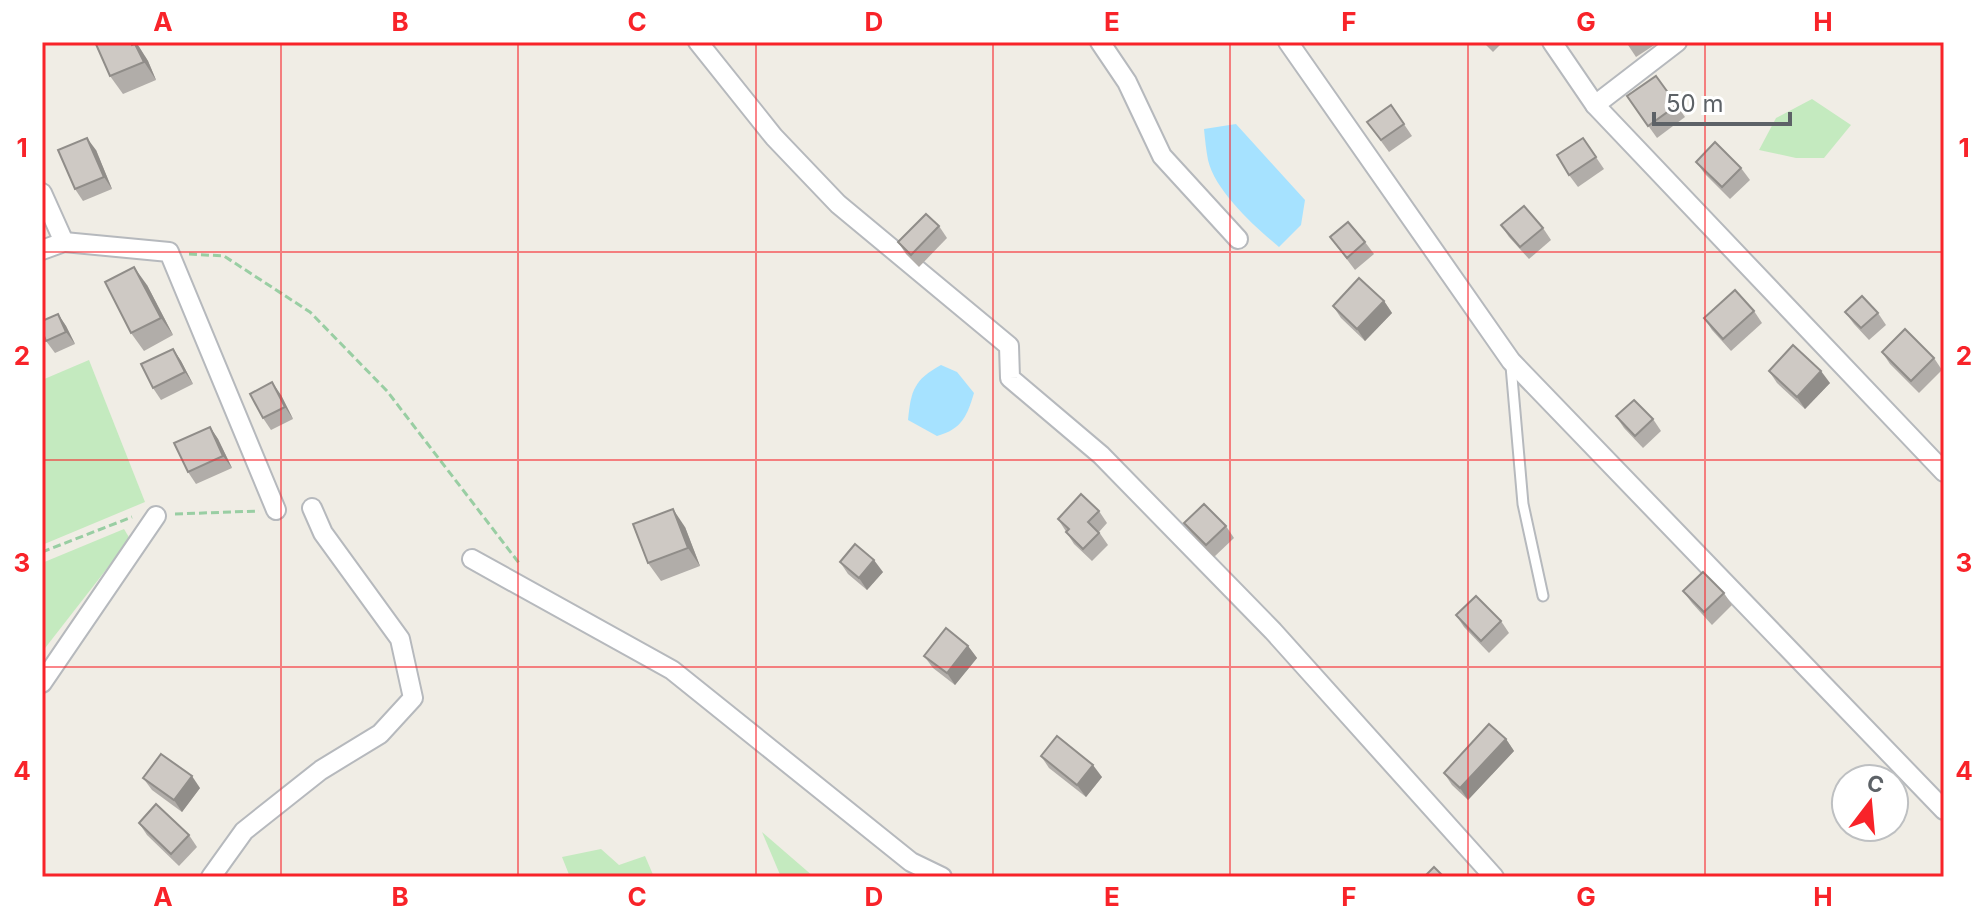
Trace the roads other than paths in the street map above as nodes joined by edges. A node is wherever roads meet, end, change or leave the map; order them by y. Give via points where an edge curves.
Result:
1 (698, 42) edge
2 (1100, 42) edge
3 (1288, 42) edge
4 (1552, 42) edge
5 (1677, 42) edge
6 (1595, 105) junction
7 (42, 193) edge
8 (1238, 239) dead end
9 (64, 242) junction
10 (42, 250) edge
11 (1511, 361) junction
12 (1944, 472) edge
13 (312, 508) dead end
14 (276, 510) dead end
15 (156, 516) dead end
16 (472, 559) dead end
17 (1543, 596) dead end
18 (42, 683) edge
19 (1944, 810) edge
20 (211, 877) edge
21 (942, 877) edge
22 (1494, 877) edge

1 - 22 street via 774,137 838,204 1009,346 1010,378 1101,455 1273,631
2 - 8 street via 1127,82 1162,156
3 - 11 street
4 - 6 street
5 - 6 street
6 - 12 street
7 - 9 street
9 - 10 street
9 - 14 street via 169,252
11 - 17 lane via 1523,504
11 - 19 street
13 - 20 street via 323,533 400,639 413,698 380,734 321,770 244,831
15 - 18 street
16 - 21 street via 672,670 911,862

